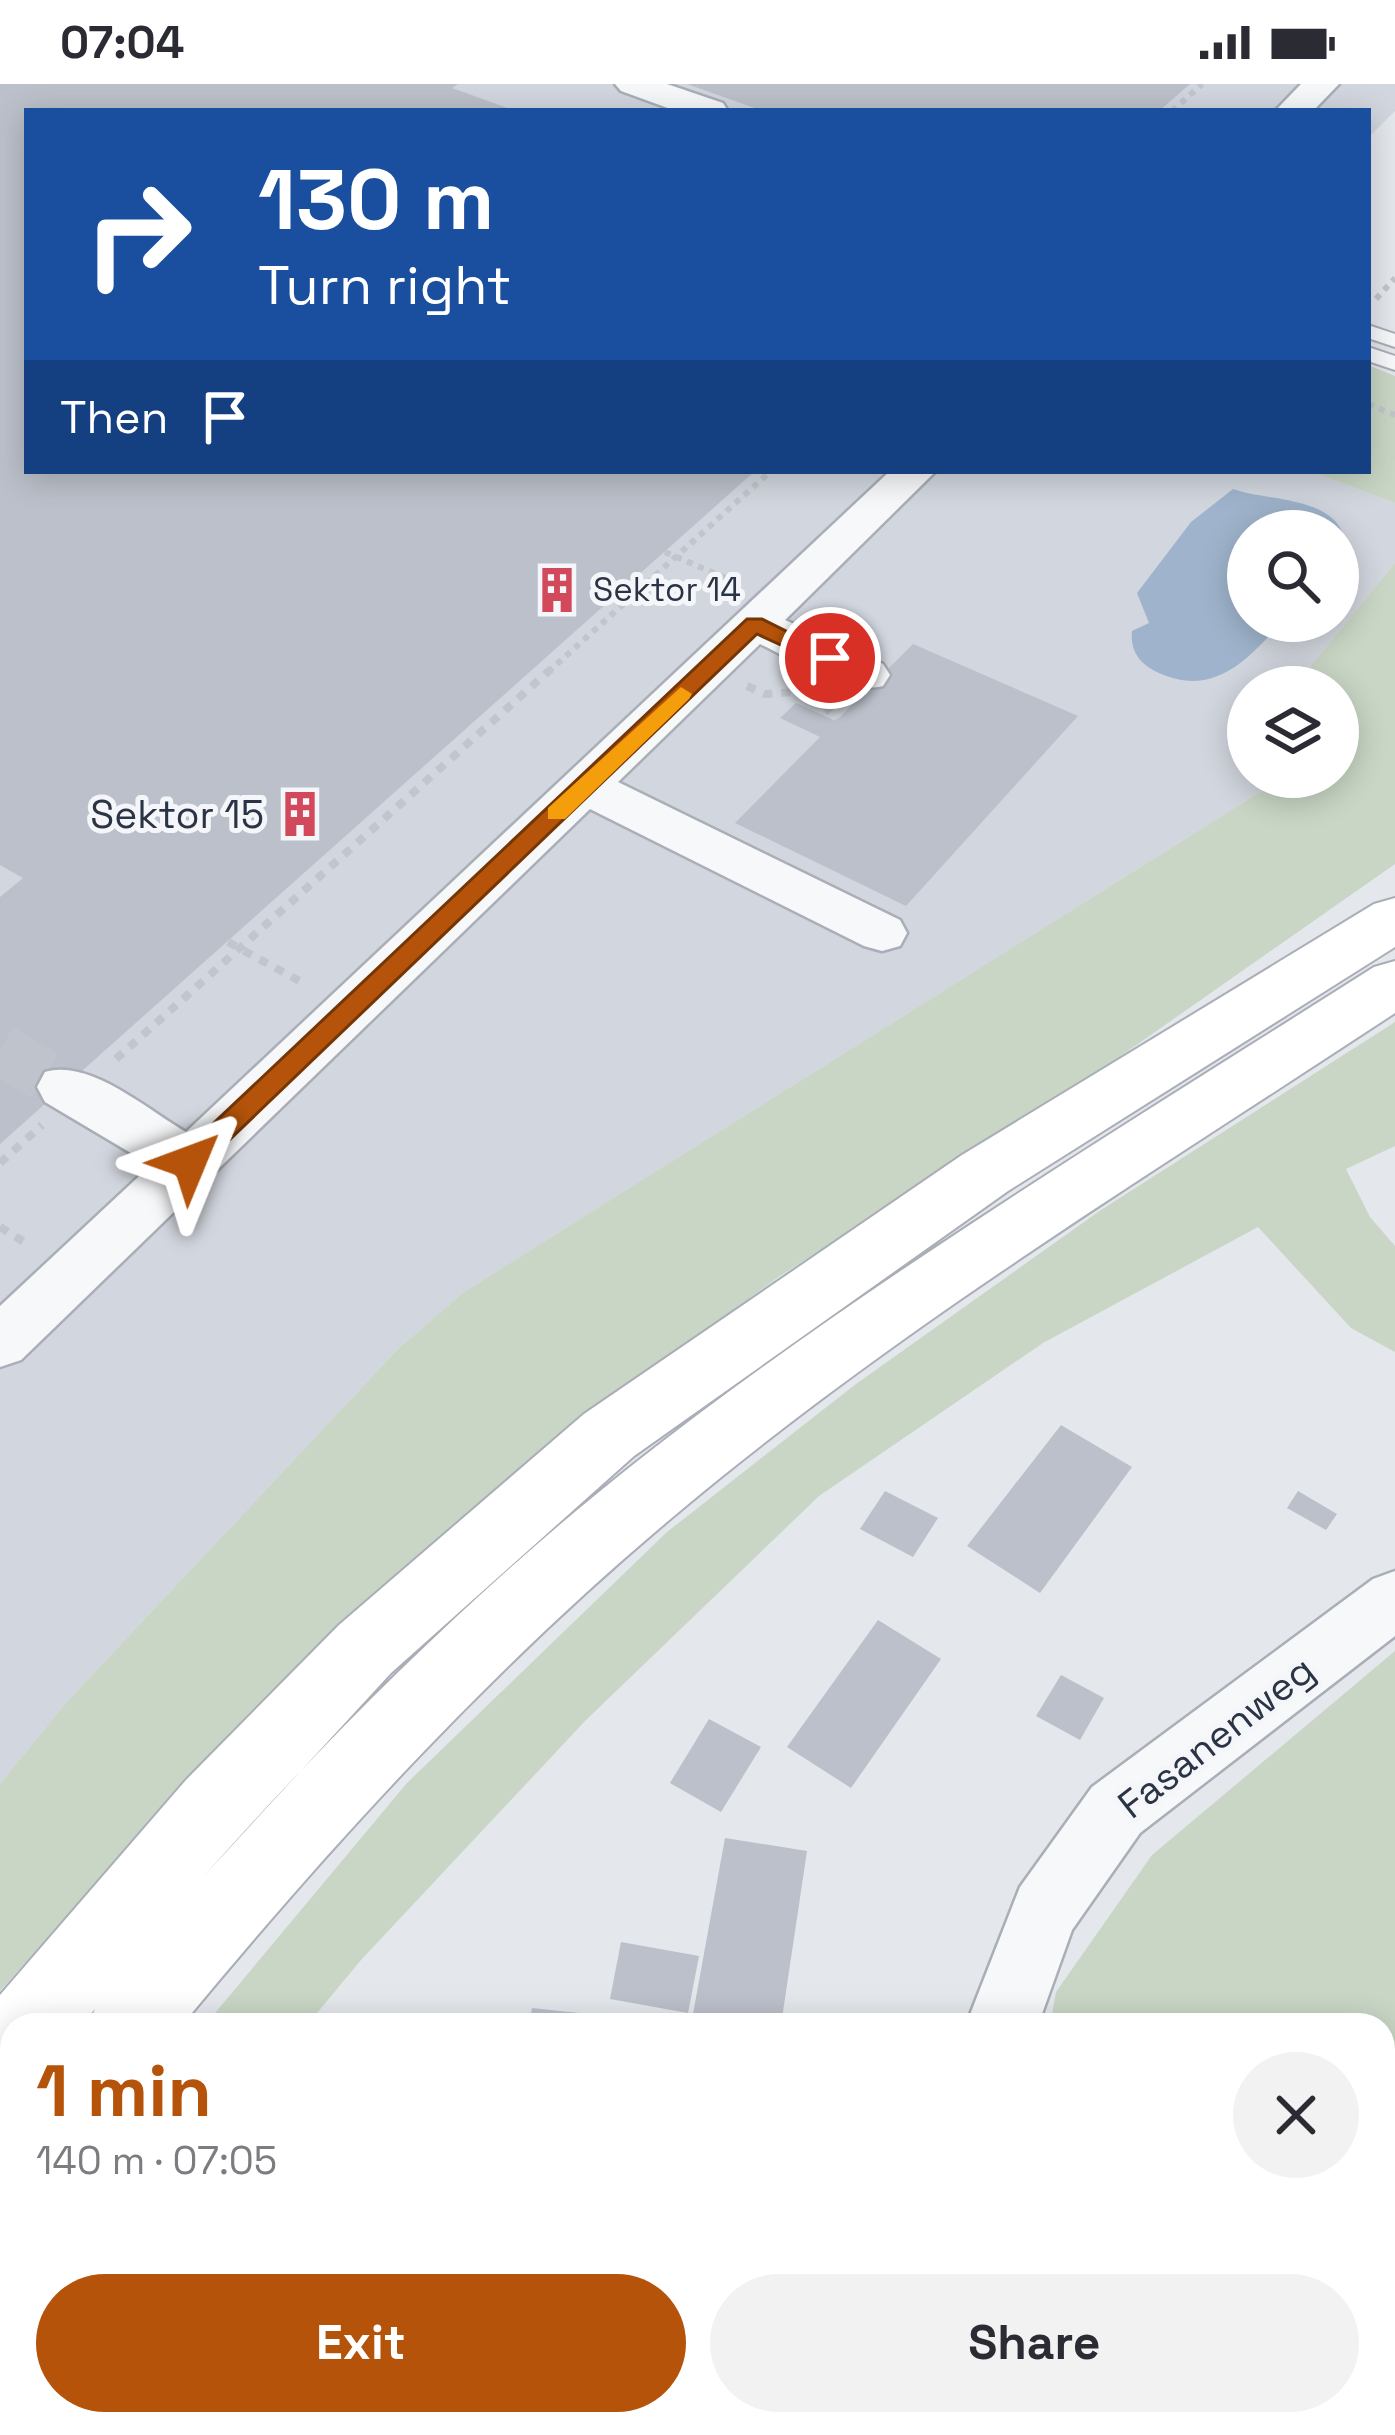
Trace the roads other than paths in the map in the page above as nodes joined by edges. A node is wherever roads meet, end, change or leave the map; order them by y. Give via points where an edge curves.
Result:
1 (633, 84) edge
2 (1321, 84) edge
3 (701, 108) edge
4 (1296, 108) edge
5 (1375, 339) edge
6 (1395, 364) edge
7 (912, 474) edge
8 (766, 613) junction
9 (867, 676) dead end
10 (584, 787) junction
11 (1395, 919) edge
12 (882, 933) dead end
13 (1395, 983) edge
14 (71, 1091) tunnel mouth
15 (190, 1162) junction
16 (0, 1342) edge
17 (1395, 1599) edge
18 (38, 2013) edge
19 (139, 2013) edge
20 (1006, 2013) edge

1 - 3 street
2 - 4 street
5 - 6 lane
7 - 8 street
8 - 9 street
8 - 10 street
10 - 12 street
10 - 15 street
11 - 18 main road via 985,1173 610,1435 365,1649 213,1806
13 - 19 main road via 935,1284 599,1535 251,1878
14 - 15 street
15 - 16 street
17 - 20 street, Fasanenweg via 1116,1810 1044,1910

